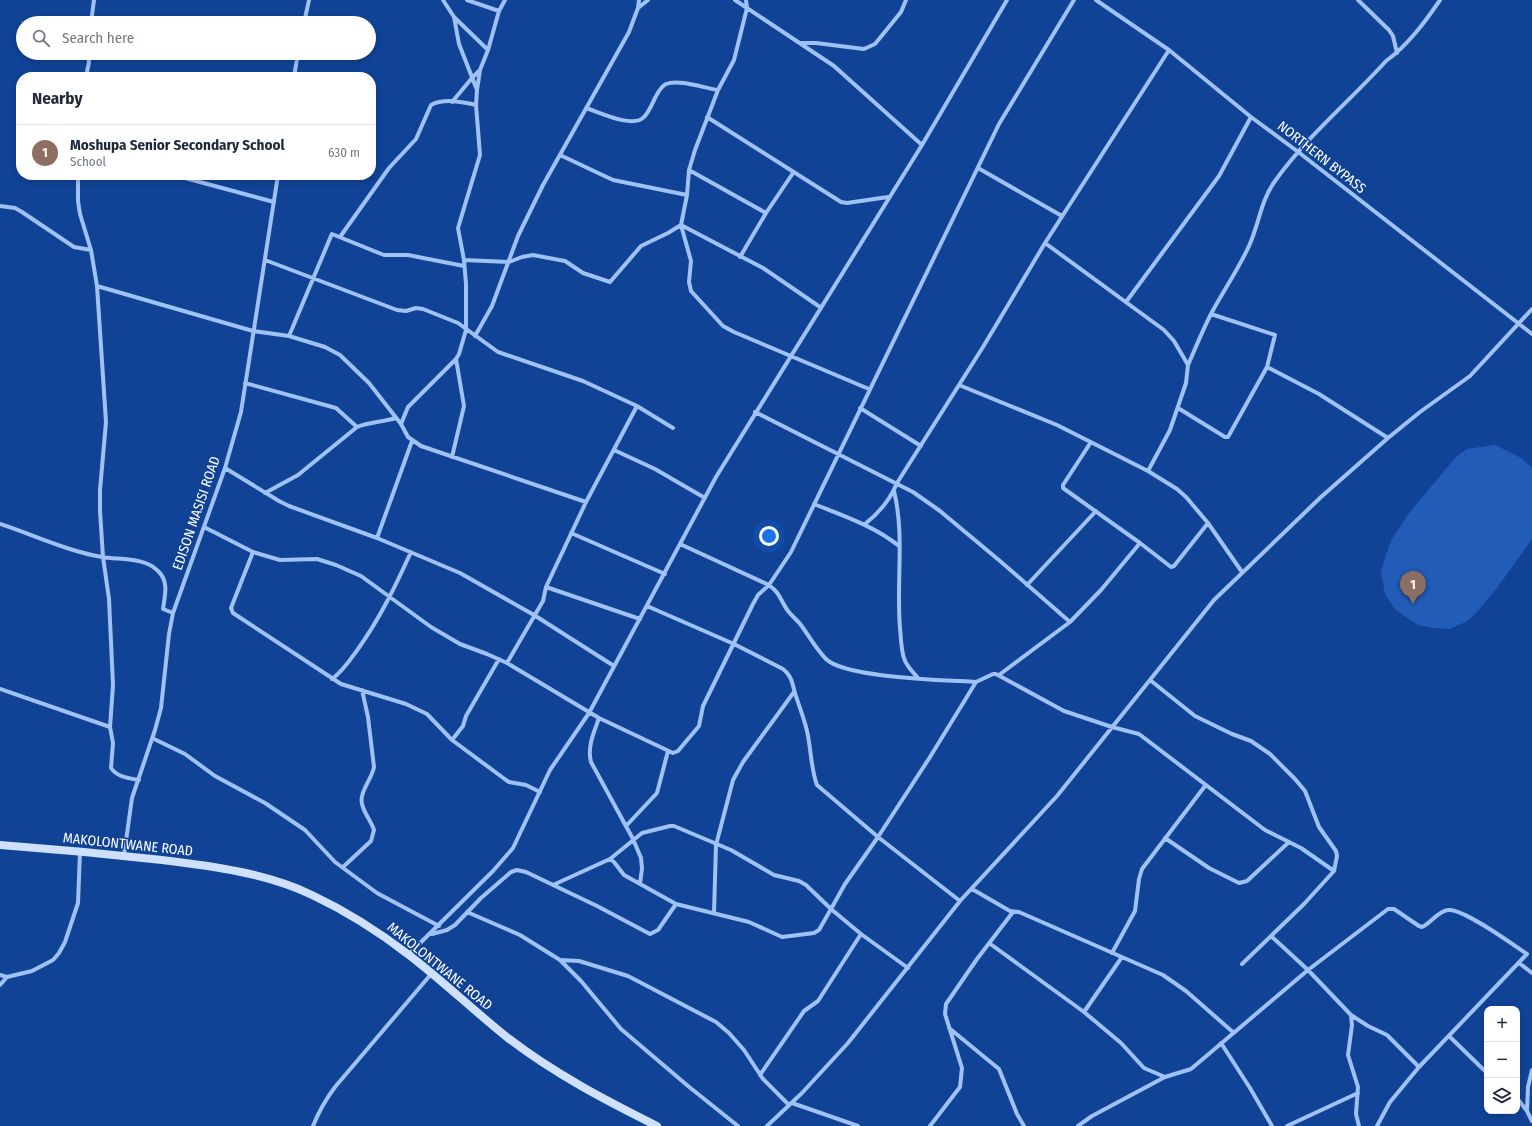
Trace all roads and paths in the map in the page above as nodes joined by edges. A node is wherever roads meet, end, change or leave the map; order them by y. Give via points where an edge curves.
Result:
1 (94, 0) edge
2 (310, 0) edge
3 (443, 0) edge
4 (467, 0) edge
5 (505, 0) edge
6 (639, 0) edge
7 (648, 0) edge
8 (735, 0) edge
9 (746, 0) edge
10 (906, 0) edge
11 (1007, 0) edge
12 (1074, 0) edge
13 (1096, 0) edge
14 (1358, 0) edge
15 (1440, 0) edge
16 (638, 8) junction
17 (747, 8) junction
18 (499, 11) junction
19 (92, 16) edge
20 (306, 16) edge
21 (454, 16) junction
22 (800, 43) junction
23 (488, 50) junction
24 (1169, 50) junction
25 (1397, 53) junction
26 (89, 60) edge
27 (297, 60) edge
28 (480, 70) junction
29 (87, 72) edge
30 (295, 72) edge
31 (472, 78) junction
32 (477, 90) junction
33 (718, 90) junction
34 (452, 102) junction
35 (476, 105) junction
36 (586, 108) junction
37 (707, 117) junction
38 (1251, 117) junction
39 (922, 145) junction
40 (1298, 151) junction
41 (560, 155) junction
42 (978, 168) junction
43 (689, 170) junction
44 (793, 173) junction
45 (78, 180) edge
46 (193, 180) edge
47 (277, 180) edge
48 (687, 195) junction
49 (888, 197) junction
50 (274, 202) junction
51 (0, 206) edge
52 (766, 213) junction
53 (1062, 216) junction
54 (681, 225) junction
55 (340, 237) junction
56 (1045, 243) junction
57 (91, 250) junction
58 (740, 257) junction
59 (265, 260) junction
60 (464, 260) junction
61 (509, 262) junction
62 (464, 266) junction
63 (312, 278) junction
64 (97, 286) junction
65 (1126, 302) junction
66 (820, 307) junction
67 (1532, 309) edge
68 (1211, 314) junction
69 (1519, 324) junction
70 (466, 330) junction
71 (253, 331) junction
72 (1532, 334) edge
73 (289, 336) junction
74 (475, 336) junction
75 (791, 355) junction
76 (456, 359) junction
77 (1188, 365) junction
78 (1267, 367) junction
79 (246, 383) junction
80 (959, 385) junction
81 (869, 389) junction
82 (637, 406) junction
83 (860, 408) junction
84 (1178, 408) junction
85 (755, 412) junction
86 (396, 418) junction
87 (401, 424) junction
88 (357, 426) junction
89 (673, 428) dead end
90 (1388, 438) junction
91 (412, 441) junction
92 (1090, 442) junction
93 (921, 446) junction
94 (614, 450) junction
95 (838, 454) junction
96 (452, 457) junction
97 (225, 468) junction
98 (1148, 470) junction
99 (897, 483) junction
100 (894, 491) junction
101 (265, 492) junction
102 (705, 498) junction
103 (586, 502) junction
104 (814, 504) junction
105 (1096, 511) junction
106 (1208, 523) junction
107 (0, 524) edge
108 (865, 524) junction
109 (204, 528) junction
110 (571, 533) junction
111 (377, 538) junction
112 (1140, 543) junction
113 (680, 544) junction
114 (899, 546) junction
115 (253, 552) junction
116 (411, 552) junction
117 (103, 557) junction
118 (1242, 572) junction
119 (665, 574) junction
120 (769, 585) junction
121 (1027, 585) junction
122 (546, 587) junction
123 (390, 598) junction
124 (647, 606) junction
125 (173, 613) junction
126 (534, 615) junction
127 (640, 618) junction
128 (1070, 622) junction
129 (734, 644) junction
130 (499, 659) junction
131 (508, 663) junction
132 (614, 666) junction
133 (999, 675) junction
134 (918, 678) junction
135 (332, 679) junction
136 (1150, 680) junction
137 (976, 682) junction
138 (0, 689) edge
139 (362, 690) junction
140 (794, 692) junction
141 (590, 712) junction
142 (599, 718) junction
143 (110, 727) junction
144 (1112, 727) junction
145 (152, 738) junction
146 (452, 740) junction
147 (668, 751) junction
148 (138, 780) junction
149 (1205, 786) junction
150 (540, 792) junction
151 (626, 826) junction
152 (878, 838) junction
153 (1165, 838) junction
154 (633, 839) junction
155 (1289, 842) junction
156 (0, 845) edge
157 (716, 845) junction
158 (80, 852) junction
159 (124, 855) junction
160 (610, 859) junction
161 (343, 867) junction
162 (1334, 871) junction
163 (640, 883) junction
164 (553, 885) junction
165 (972, 889) junction
166 (960, 901) junction
167 (676, 904) junction
168 (831, 909) junction
169 (467, 912) junction
170 (1012, 912) junction
171 (714, 913) junction
172 (439, 926) junction
173 (431, 934) junction
174 (861, 934) junction
175 (1271, 936) junction
176 (989, 943) junction
177 (1112, 953) junction
178 (409, 954) junction
179 (1122, 957) junction
180 (560, 960) junction
181 (1519, 963) junction
182 (1242, 964) dead end
183 (908, 968) junction
184 (1308, 970) junction
185 (432, 973) junction
186 (1532, 974) edge
187 (0, 975) edge
188 (7, 977) junction
189 (0, 986) edge
190 (1084, 1012) junction
191 (1351, 1015) junction
192 (950, 1028) junction
193 (1234, 1033) junction
194 (1449, 1036) junction
195 (1222, 1044) junction
196 (1419, 1067) junction
197 (1484, 1070) edge
198 (1532, 1070) edge
199 (760, 1075) junction
200 (1164, 1077) junction
201 (1358, 1093) junction
202 (1520, 1102) edge
203 (791, 1104) junction
204 (1526, 1111) junction
205 (1532, 1121) edge
206 (313, 1126) edge
207 (657, 1126) edge
208 (738, 1126) edge
209 (767, 1126) edge
210 (858, 1126) edge
211 (930, 1126) edge
212 (1024, 1126) edge
213 (1078, 1126) edge
214 (1272, 1126) edge
215 (1287, 1126) edge
216 (1359, 1126) edge
217 (1377, 1126) edge

1 - 19 street
2 - 20 street
3 - 21 street
4 - 18 street
5 - 18 street
6 - 16 street
7 - 16 street
8 - 17 street
9 - 17 street
10 - 22 street via 901,12 870,47 864,49
11 - 39 street
12 - 42 street via 999,124
13 - 24 street, NORTHERN BYPASS
14 - 25 street via 1389,30
15 - 25 street
16 - 36 street via 629,32
17 - 22 street
17 - 33 street via 734,60
18 - 23 street
21 - 23 street
21 - 31 street via 458,44
22 - 39 street via 834,66
23 - 28 street
24 - 38 street, NORTHERN BYPASS
24 - 53 street
25 - 40 street via 1386,60
26 - 29 street
27 - 30 street
28 - 31 street
28 - 32 street
31 - 32 street
31 - 34 street
32 - 35 street
33 - 36 street via 682,83 665,85 660,89 644,118 634,122
33 - 37 street
34 - 35 street
34 - 55 street via 431,105 416,139 390,168
35 - 60 street via 480,155 458,228
36 - 41 street
37 - 43 street
37 - 44 street
38 - 40 street, NORTHERN BYPASS
38 - 65 street via 1219,176
39 - 49 street
40 - 68 street via 1266,195 1246,253
40 - 69 street, NORTHERN BYPASS
41 - 48 street via 613,180
41 - 61 street via 518,236
42 - 53 street
42 - 81 street
43 - 48 street
43 - 52 street
44 - 49 street via 841,202
44 - 52 street
45 - 57 street via 80,214
46 - 50 street
47 - 50 street, EDISON MASISI ROAD
48 - 54 street
49 - 66 street
50 - 59 street, EDISON MASISI ROAD
51 - 57 street via 15,208 74,247
52 - 58 street
53 - 56 street
54 - 58 street
54 - 61 street via 641,246 610,282 583,273 565,261 527,255
54 - 75 street via 691,261 691,291 723,326
55 - 62 street via 384,255 408,255
55 - 63 street via 335,234 330,236
56 - 65 street
56 - 80 street
57 - 64 street
58 - 66 street via 763,268
59 - 63 street
59 - 71 street, EDISON MASISI ROAD
60 - 61 street
60 - 62 street
61 - 74 street via 492,306
62 - 70 street
63 - 70 street via 397,310 423,308 458,323
63 - 73 street
64 - 71 street
64 - 117 street via 106,422 100,490
65 - 77 street via 1164,330 1174,341
66 - 75 street
67 - 69 street
68 - 77 street
68 - 78 street via 1275,335
69 - 72 street, NORTHERN BYPASS
69 - 90 street via 1470,376
70 - 74 street
70 - 76 street
71 - 73 street
71 - 79 street, EDISON MASISI ROAD
73 - 86 street via 325,347 340,355 369,383
74 - 82 street via 498,352 583,381
75 - 81 street
75 - 85 street
76 - 87 street via 408,407
76 - 96 street via 464,406
77 - 84 street via 1186,383
78 - 84 street via 1228,437
78 - 90 street via 1319,394
79 - 88 street via 336,408
79 - 97 street, EDISON MASISI ROAD via 241,412
80 - 92 street via 1057,425
80 - 93 street
81 - 83 street
82 - 89 street
82 - 94 street
83 - 93 street
83 - 95 street
84 - 98 street via 1170,430
85 - 95 street
85 - 102 street
86 - 87 street
86 - 88 street
87 - 91 street
88 - 101 street via 298,475
90 - 118 street
91 - 96 street
91 - 111 street
92 - 98 street
92 - 105 street via 1063,488
93 - 99 street
94 - 102 street via 655,469
94 - 103 street
95 - 99 street
95 - 104 street
96 - 103 street
97 - 101 street
97 - 109 street, EDISON MASISI ROAD
98 - 106 street via 1177,489
99 - 100 street
99 - 121 street via 940,511
100 - 108 street via 876,515
100 - 114 street via 898,506
101 - 111 street via 289,506
102 - 113 street
103 - 110 street
104 - 108 street
104 - 120 street via 791,552
105 - 112 street
105 - 121 street
106 - 112 street via 1171,567
106 - 118 street
107 - 117 street via 74,551
108 - 114 street
109 - 115 street
109 - 125 street, EDISON MASISI ROAD
110 - 119 street
110 - 122 street
111 - 116 street
112 - 128 street
113 - 119 street
113 - 120 street
114 - 134 street via 898,604 904,659
115 - 123 street via 280,560 318,559 330,563 361,576
115 - 135 street via 231,608 233,613
116 - 123 street
116 - 126 street via 460,573
117 - 125 street via 147,563 158,570 166,585 163,609
117 - 143 street via 110,622
118 - 136 street via 1209,606
119 - 124 street
120 - 129 street via 755,599
120 - 134 street via 781,596 789,612 827,660 834,665 858,672
121 - 128 street
122 - 126 street via 543,601
122 - 127 street
123 - 130 street via 460,644
123 - 135 street via 343,671
124 - 127 street
124 - 129 street
125 - 145 street, EDISON MASISI ROAD via 161,708
126 - 131 street
126 - 132 street
127 - 132 street
128 - 133 street
129 - 140 street via 783,669 792,679
129 - 147 street via 703,706 696,730 676,753
130 - 131 street
130 - 146 street via 466,716 464,726
131 - 141 street
132 - 141 street
133 - 137 street via 993,674
133 - 144 street via 1064,711
134 - 137 street
135 - 139 street
136 - 144 street
136 - 162 street via 1195,716 1250,741 1270,754 1295,779 1305,792 1319,827 1336,851
137 - 152 street
138 - 143 street
139 - 146 street via 406,704 427,714
139 - 161 street via 374,768 362,805 374,830 371,841
140 - 152 street via 807,730 817,786
140 - 157 street via 737,771
141 - 142 street
141 - 150 street via 550,770
142 - 147 street
142 - 151 street via 589,755
143 - 148 street via 113,743 111,768 119,776
144 - 149 street via 1139,734
144 - 165 street via 1057,796
145 - 148 street, EDISON MASISI ROAD
145 - 161 street via 179,751 215,776 265,803 305,830 328,856
146 - 150 street via 510,782 526,785
147 - 151 street via 657,793
148 - 159 street, EDISON MASISI ROAD via 132,798
149 - 153 street
149 - 155 street via 1265,830
150 - 172 street via 509,854
151 - 154 street
152 - 166 street
152 - 168 street via 845,884
153 - 155 street via 1209,868 1240,883 1247,881
153 - 177 street via 1142,870 1135,911
154 - 157 street via 642,833 674,826
154 - 160 street
154 - 163 street via 641,858
155 - 162 street
156 - 158 main road, MAKOLONTWANE ROAD
157 - 168 street via 774,875 799,881
157 - 171 street
158 - 159 main road, MAKOLONTWANE ROAD
158 - 188 street via 78,903 59,953 32,971
159 - 178 main road, MAKOLONTWANE ROAD via 226,869 281,882 344,911
160 - 163 street via 624,875
160 - 164 street
161 - 172 street via 378,893
162 - 175 street
163 - 167 street
164 - 167 street via 650,934 658,930
164 - 169 street via 517,870 511,872
165 - 166 street
165 - 170 street
166 - 183 street
167 - 171 street
168 - 171 street via 814,933 782,937 749,922
168 - 174 street
169 - 173 street via 447,930
169 - 180 street via 520,935
170 - 176 street
170 - 177 street via 1019,912
172 - 173 street
173 - 178 street
174 - 183 street
174 - 199 street via 818,1001 804,1010
175 - 182 street
175 - 184 street
176 - 190 street
176 - 192 street via 946,1004 945,1014
177 - 179 street
178 - 185 main road, MAKOLONTWANE ROAD
179 - 190 street
179 - 193 street via 1172,980
180 - 199 street via 579,961 628,976 716,1022 744,1050
180 - 208 street via 582,981 626,1033
181 - 184 street via 1527,954 1455,910 1443,911 1422,927 1394,909 1388,908
181 - 186 street
181 - 194 street
183 - 203 street via 848,1043
184 - 191 street
184 - 193 street
185 - 206 street via 335,1087
185 - 207 main road, MAKOLONTWANE ROAD via 507,1037 557,1073
187 - 188 street
188 - 189 street
190 - 200 street via 1121,1043 1144,1068
191 - 196 street via 1387,1035
191 - 201 street via 1348,1054
192 - 211 street via 962,1068 962,1080 960,1087
192 - 212 street via 999,1069
193 - 195 street
194 - 196 street
194 - 197 street
195 - 200 street via 1188,1071
195 - 214 street
196 - 217 street via 1390,1102
198 - 204 street
199 - 203 street
200 - 213 street
201 - 215 street
201 - 216 street via 1356,1114
202 - 204 street
203 - 209 street
203 - 210 street
204 - 205 street

